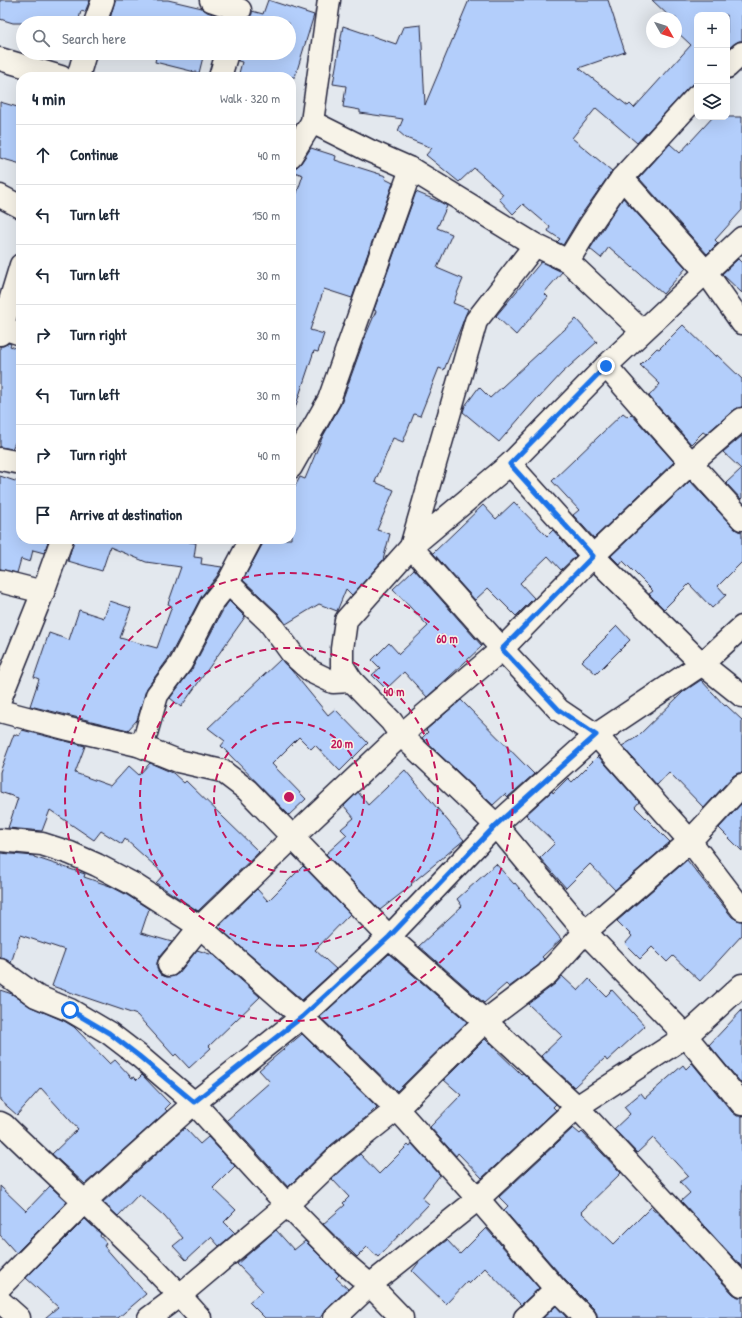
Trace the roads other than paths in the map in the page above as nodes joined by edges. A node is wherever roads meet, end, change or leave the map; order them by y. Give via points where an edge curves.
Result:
1 (102, 0) edge
2 (211, 0) edge
3 (329, 0) edge
4 (239, 11) edge
5 (97, 16) edge
6 (742, 53) edge
7 (0, 59) edge
8 (84, 60) edge
9 (225, 60) edge
10 (730, 64) edge
11 (44, 72) edge
12 (80, 72) edge
13 (221, 72) edge
14 (694, 99) edge
15 (312, 122) junction
16 (296, 148) edge
17 (410, 169) junction
18 (622, 178) junction
19 (0, 196) edge
20 (16, 204) edge
21 (742, 238) edge
22 (535, 245) junction
23 (568, 261) junction
24 (706, 272) junction
25 (16, 287) edge
26 (742, 323) edge
27 (6, 331) edge
28 (642, 331) junction
29 (606, 366) junction
30 (742, 419) edge
31 (296, 458) edge
32 (0, 459) edge
33 (16, 462) edge
34 (691, 463) junction
35 (510, 464) junction
36 (742, 519) edge
37 (60, 544) edge
38 (248, 544) edge
39 (411, 547) junction
40 (593, 556) junction
41 (0, 581) edge
42 (228, 583) junction
43 (44, 592) junction
44 (742, 627) edge
45 (502, 649) junction
46 (702, 664) junction
47 (352, 681) junction
48 (742, 696) edge
49 (0, 699) edge
50 (0, 710) edge
51 (401, 735) junction
52 (596, 735) junction
53 (138, 746) junction
54 (742, 785) edge
55 (496, 825) junction
56 (293, 837) junction
57 (0, 840) edge
58 (690, 841) junction
59 (742, 909) edge
60 (200, 927) junction
61 (585, 932) junction
62 (389, 937) junction
63 (169, 965) dead end
64 (0, 970) edge
65 (742, 985) edge
66 (302, 1017) junction
67 (485, 1020) junction
68 (686, 1036) junction
69 (194, 1102) junction
70 (742, 1104) edge
71 (577, 1107) junction
72 (397, 1109) junction
73 (0, 1123) edge
74 (478, 1199) junction
75 (85, 1201) junction
76 (287, 1205) junction
77 (370, 1285) junction
78 (742, 1285) edge
79 (0, 1287) edge
80 (556, 1289) junction
81 (180, 1295) junction
82 (0, 1301) edge
83 (19, 1318) edge
84 (149, 1318) edge
85 (200, 1318) edge
86 (335, 1318) edge
87 (402, 1318) edge
88 (525, 1318) edge
89 (585, 1318) edge

1 - 5 street
2 - 4 street
3 - 15 street
6 - 10 street
7 - 11 street
8 - 12 street
9 - 13 street
14 - 18 street
15 - 16 street
15 - 17 street
17 - 22 street
17 - 31 street via 330,400
18 - 23 street
18 - 24 street
19 - 20 street
21 - 24 street
22 - 23 street
22 - 39 street via 476,320
23 - 28 street
24 - 26 street
24 - 28 street
25 - 27 street
28 - 29 street
29 - 34 street
29 - 35 street
30 - 34 street
32 - 33 street
34 - 36 street
34 - 40 street
35 - 39 street
35 - 40 street
37 - 43 street
38 - 42 street
39 - 45 street
39 - 47 street via 346,620 342,665
40 - 45 street
40 - 46 street
41 - 43 street
42 - 47 street via 269,622 293,655 312,672 333,682
42 - 53 street via 212,603 181,663 157,695 145,737
43 - 49 street
44 - 46 street
45 - 51 street
45 - 52 street via 559,710
46 - 48 street
46 - 52 street
47 - 51 street via 391,721
50 - 53 street
51 - 55 street
51 - 56 street
52 - 55 street
52 - 58 street
53 - 56 street via 178,761 222,771 247,790
54 - 58 street
55 - 61 street
55 - 62 street
56 - 60 street
56 - 62 street
57 - 60 street via 42,844 70,853 134,884
58 - 59 street
58 - 61 street
60 - 63 street
60 - 66 street
61 - 67 street via 547,974
61 - 68 street
62 - 66 street
62 - 67 street
64 - 69 street via 36,996 70,1010 109,1033
65 - 68 street
66 - 69 street
66 - 72 street
67 - 71 street
67 - 72 street
68 - 70 street
68 - 71 street
69 - 75 street
69 - 76 street
71 - 74 street
71 - 78 street
72 - 74 street
72 - 76 street via 340,1154
73 - 75 street
74 - 77 street
74 - 80 street
75 - 79 street
75 - 81 street
76 - 77 street via 342,1262
76 - 81 street
77 - 86 street
77 - 87 street
80 - 88 street
80 - 89 street
81 - 84 street
81 - 85 street
82 - 83 street

